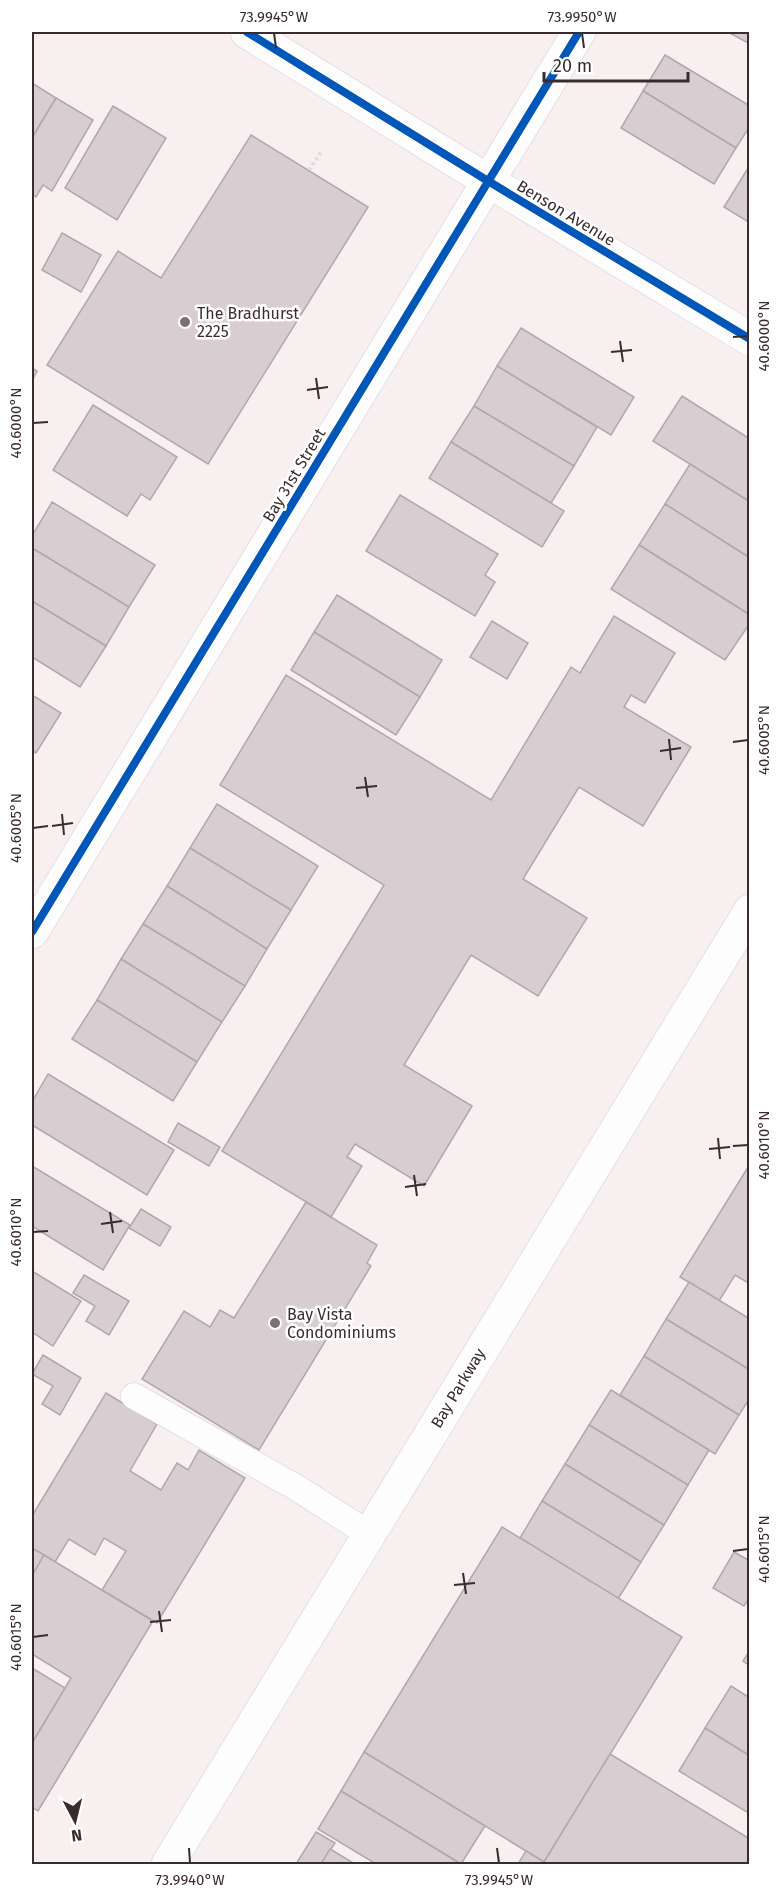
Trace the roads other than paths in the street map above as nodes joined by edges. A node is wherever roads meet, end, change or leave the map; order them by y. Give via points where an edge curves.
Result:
1 (247, 32) edge
2 (579, 32) edge
3 (488, 182) junction
4 (750, 339) edge
5 (750, 911) edge
6 (32, 932) edge
7 (134, 1396) dead end
8 (369, 1534) junction
9 (168, 1864) edge

1 - 3 street, Benson Avenue
2 - 3 street, Bay 31st Street
3 - 4 street, Benson Avenue
3 - 6 street, Bay 31st Street
5 - 8 street, Bay Parkway
7 - 8 lane via 297,1488
8 - 9 street, Bay Parkway

